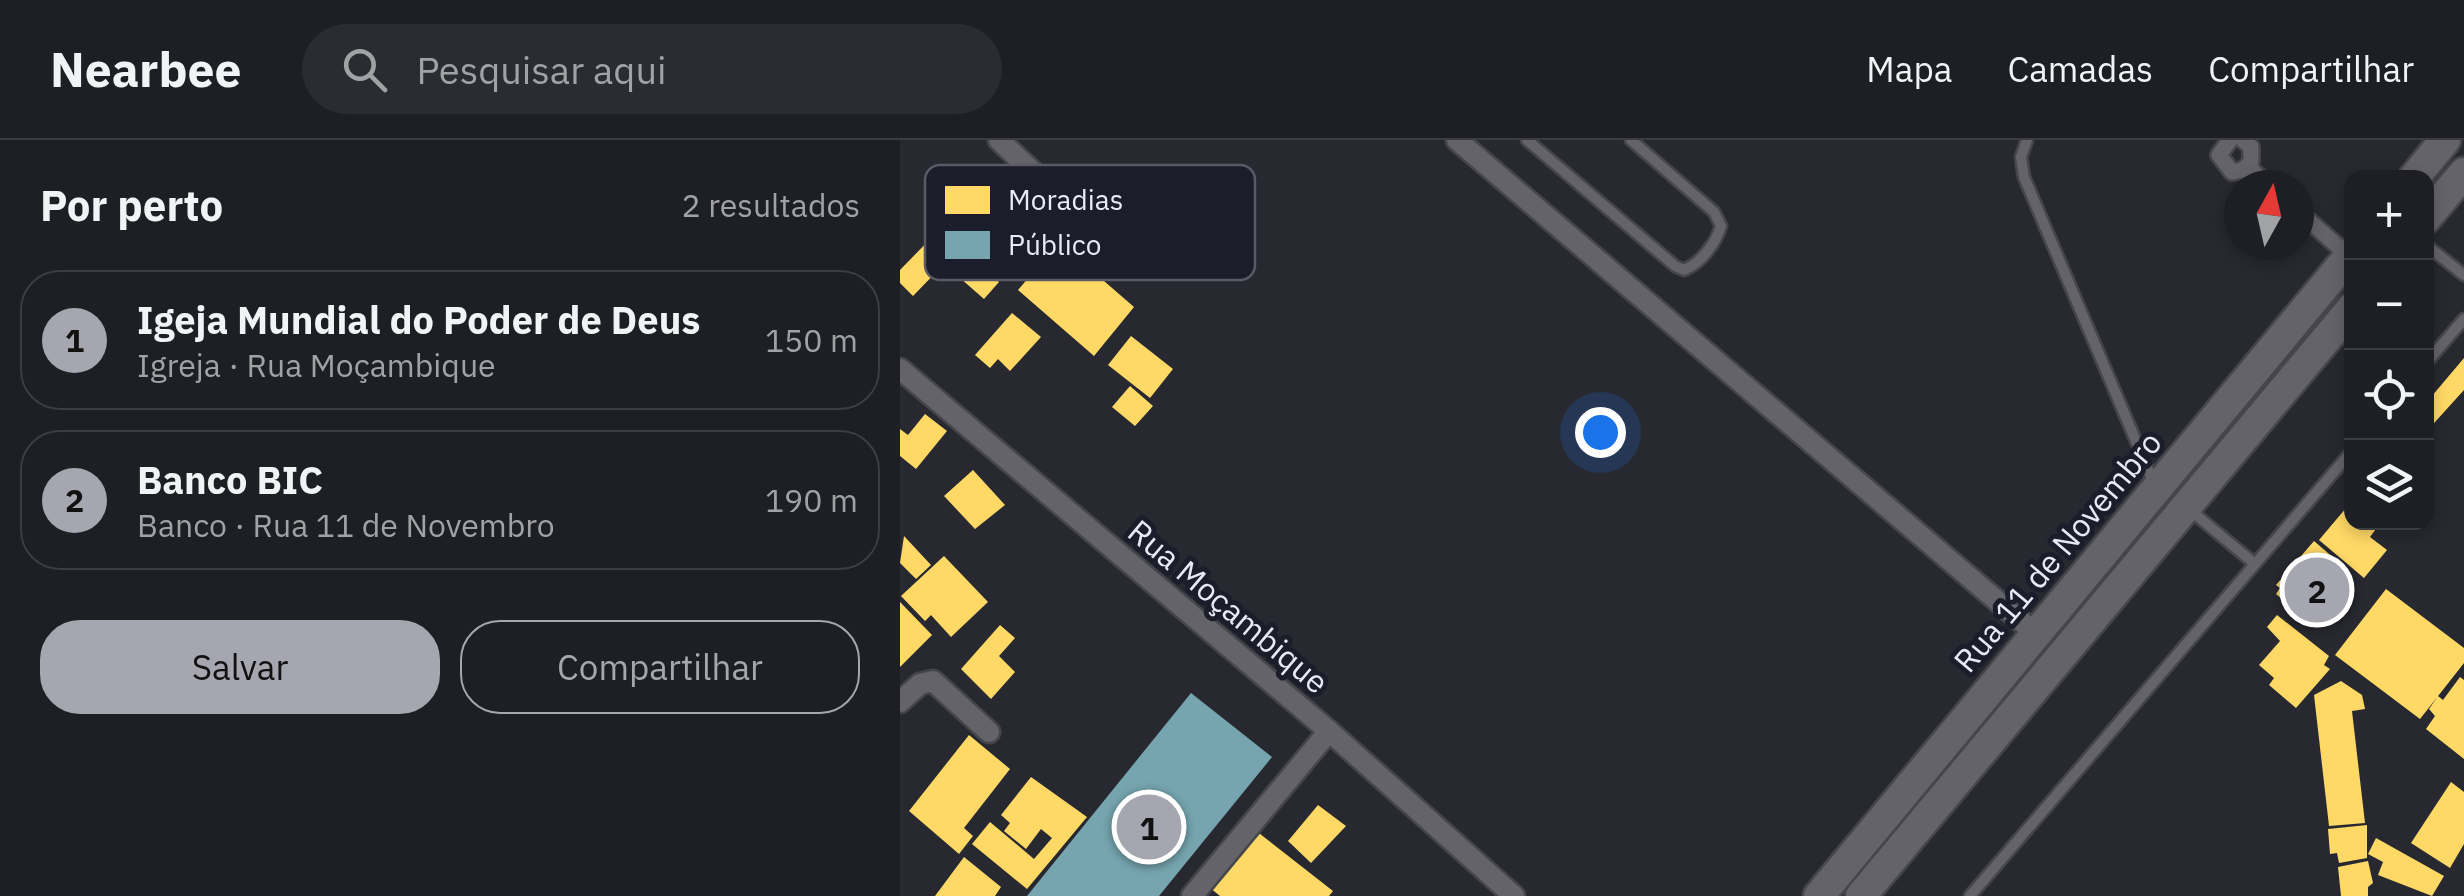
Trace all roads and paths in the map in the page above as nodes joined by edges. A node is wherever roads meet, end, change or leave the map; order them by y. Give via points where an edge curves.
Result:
1 (1000, 140) edge
2 (1457, 140) edge
3 (1527, 140) edge
4 (1630, 140) edge
5 (2027, 140) edge
6 (2243, 140) edge
7 (2445, 140) edge
8 (2223, 142) edge
9 (1026, 165) edge
10 (2248, 167) junction
11 (2252, 170) edge
12 (2421, 170) edge
13 (2464, 173) edge
14 (2434, 209) edge
15 (2314, 224) edge
16 (2344, 249) edge
17 (2434, 251) edge
18 (2345, 260) edge
19 (2464, 275) edge
20 (2344, 318) edge
21 (2464, 320) edge
22 (2434, 347) edge
23 (2438, 350) junction
24 (2434, 354) edge
25 (900, 369) edge
26 (2344, 460) edge
27 (2156, 488) junction
28 (2186, 507) junction
29 (2255, 564) junction
30 (2036, 634) junction
31 (900, 702) edge
32 (1329, 731) junction
33 (989, 732) dead end
34 (1192, 896) edge
35 (1514, 896) edge
36 (1819, 896) edge
37 (1861, 896) edge
38 (1970, 896) edge

1 - 9 street
2 - 30 street
3 - 4 lane via 1675,266 1694,266 1718,238 1714,212
5 - 27 lane via 2024,178
6 - 10 street via 2252,152
7 - 12 main road
8 - 10 street via 2223,166 2232,172
10 - 11 street
13 - 14 main road
15 - 16 street
17 - 19 lane
18 - 27 main road, Rua 11 de Novembro
20 - 28 main road
21 - 23 lane
22 - 23 lane
23 - 24 lane
25 - 32 street, Rua Moçambique
26 - 29 lane
27 - 30 main road, Rua 11 de Novembro
28 - 29 lane
28 - 37 main road
29 - 38 lane
30 - 36 main road, Rua 11 de Novembro
31 - 33 street via 933,681
32 - 34 street
32 - 35 street, Rua Moçambique

